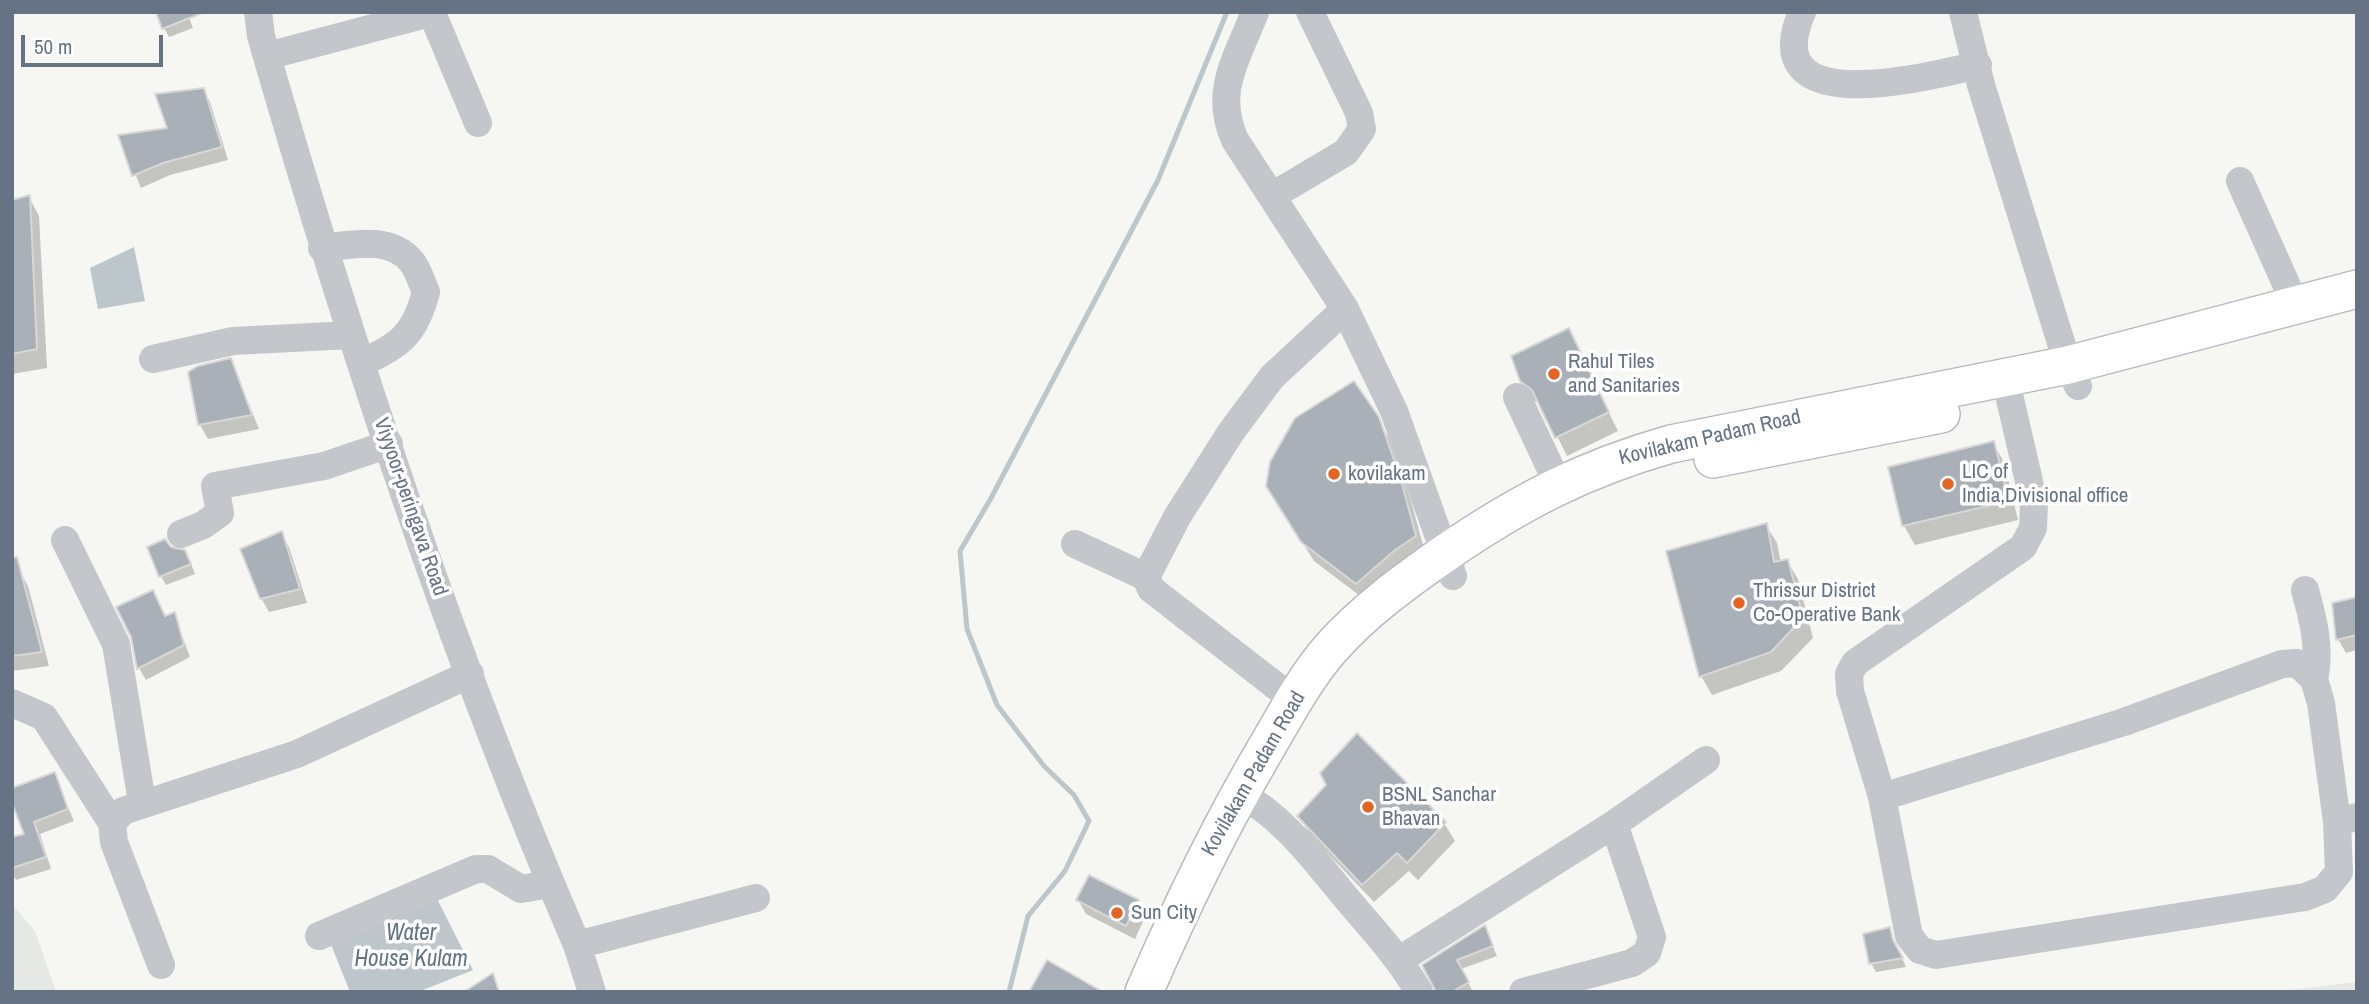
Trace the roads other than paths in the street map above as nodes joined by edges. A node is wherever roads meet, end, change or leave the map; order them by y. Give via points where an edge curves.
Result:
1 (258, 12) edge
2 (1255, 12) edge
3 (1310, 12) edge
4 (1802, 12) edge
5 (1963, 12) edge
6 (433, 13) edge
7 (267, 56) junction
8 (1978, 65) junction
9 (478, 123) dead end
10 (2240, 181) dead end
11 (1272, 196) junction
12 (322, 248) junction
13 (2357, 289) edge
14 (2297, 306) junction
15 (1345, 309) junction
16 (2357, 314) edge
17 (351, 335) junction
18 (153, 359) dead end
19 (361, 363) junction
20 (2073, 376) junction
21 (1517, 397) dead end
22 (2010, 399) junction
23 (389, 444) junction
24 (1558, 484) junction
25 (181, 534) dead end
26 (65, 540) dead end
27 (1075, 544) dead end
28 (1449, 565) junction
29 (1146, 577) junction
30 (2305, 590) dead end
31 (470, 674) junction
32 (2314, 679) junction
33 (1294, 700) junction
34 (12, 703) edge
35 (1706, 760) dead end
36 (1882, 797) junction
37 (1250, 799) junction
38 (142, 802) junction
39 (2347, 820) edge
40 (112, 823) junction
41 (1614, 824) junction
42 (551, 884) junction
43 (756, 898) dead end
44 (318, 936) dead end
45 (577, 945) junction
46 (1401, 959) junction
47 (161, 965) dead end
48 (592, 992) edge
49 (1144, 992) edge
50 (1171, 992) edge
51 (1419, 992) edge
52 (1523, 992) edge

1 - 7 street, Viyyoor-peringava Road
2 - 11 street via 1224,95 1226,119
3 - 11 street via 1359,113 1362,129 1346,152
4 - 8 street via 1792,42 1796,60 1804,73 1826,82 1870,84
5 - 8 street
6 - 7 street
6 - 9 street
7 - 12 street, Viyyoor-peringava Road
8 - 20 street
10 - 14 street
11 - 15 street
12 - 17 street, Viyyoor-peringava Road
12 - 19 street via 368,243 393,248 411,261 426,292 405,340
13 - 14 main road, Kovilakam Padam Road
14 - 20 main road, Kovilakam Padam Road
15 - 28 street via 1394,411
15 - 29 street via 1272,377 1231,432 1177,517
16 - 20 main road, Kovilakam Padam Road
17 - 18 street via 233,341
17 - 19 street, Viyyoor-peringava Road
19 - 23 street, Viyyoor-peringava Road
20 - 22 main road, Kovilakam Padam Road
20 - 24 main road, Kovilakam Padam Road via 1671,444 1614,460
21 - 24 street
22 - 28 main road, Kovilakam Padam Road via 1625,479
22 - 36 street via 2034,503 2033,528 2024,547 1855,663 1849,674
23 - 25 street via 324,466 215,486 220,513
23 - 31 street, Viyyoor-peringava Road
24 - 28 main road, Kovilakam Padam Road via 1499,516
26 - 38 street via 116,644
27 - 29 street
28 - 33 main road, Kovilakam Padam Road via 1374,606 1330,649
28 - 37 main road, Kovilakam Padam Road via 1371,638
29 - 33 street via 1151,589
30 - 32 street via 2318,660
31 - 38 street via 297,754
31 - 42 street, Viyyoor-peringava Road
32 - 36 street via 2298,663 2282,664 2124,722
32 - 39 street
33 - 37 main road, Kovilakam Padam Road
34 - 40 street via 44,717
35 - 41 street
36 - 39 street via 1909,936 1920,950 1936,954 2305,897 2325,889 2339,872
37 - 46 street via 1305,850
37 - 49 main road, Kovilakam Padam Road via 1205,859
37 - 50 main road, Kovilakam Padam Road via 1241,839
38 - 40 street via 123,811
40 - 47 street via 114,842
41 - 46 street
41 - 52 street via 1652,937 1647,953 1632,962
42 - 44 street via 521,889 488,869 476,869
42 - 45 street, Viyyoor-peringava Road
43 - 45 street
45 - 48 street, Viyyoor-peringava Road
46 - 51 street

